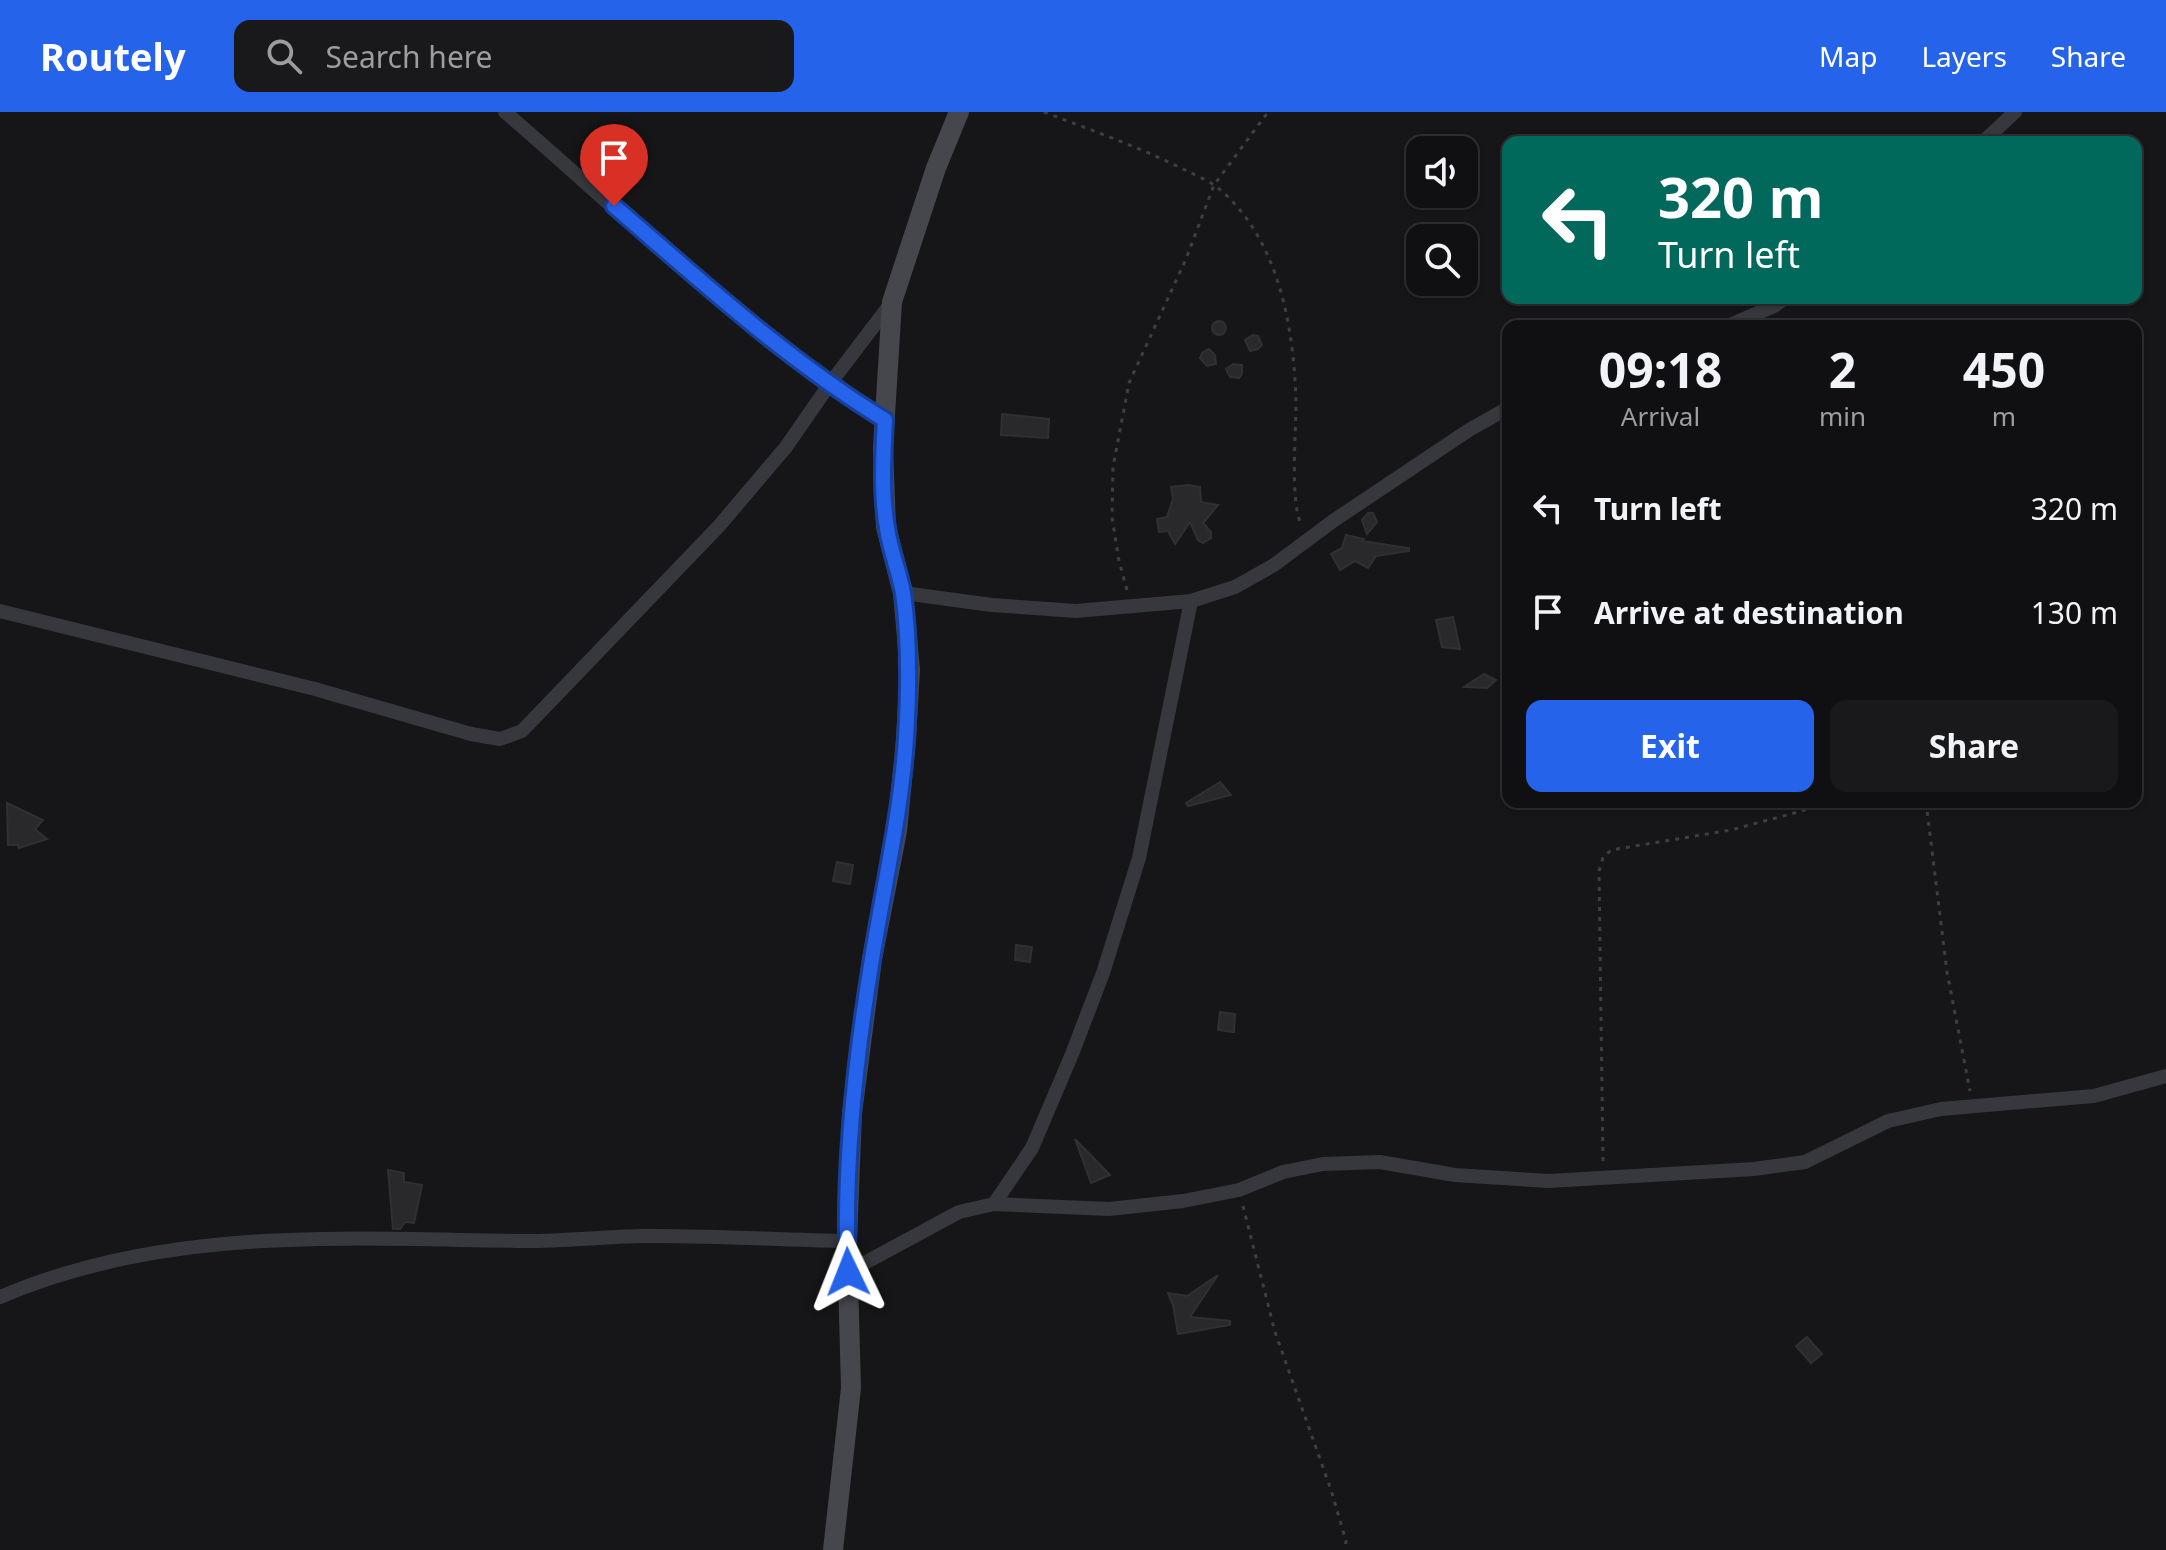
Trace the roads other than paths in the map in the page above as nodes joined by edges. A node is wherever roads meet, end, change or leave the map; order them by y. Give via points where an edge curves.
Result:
1 (505, 112) edge
2 (959, 112) edge
3 (2015, 112) edge
4 (1989, 136) edge
5 (892, 302) junction
6 (1777, 304) edge
7 (1742, 320) edge
8 (829, 385) junction
9 (1502, 411) edge
10 (885, 420) junction
11 (903, 593) junction
12 (1191, 601) junction
13 (0, 611) edge
14 (2166, 1076) edge
15 (994, 1204) junction
16 (847, 1241) junction
17 (848, 1272) junction
18 (0, 1297) edge
19 (833, 1550) edge

1 - 8 street
2 - 5 street
3 - 4 street
5 - 8 street
5 - 10 street
6 - 7 street
8 - 10 street
8 - 13 street via 786,447 719,526 522,731 500,739
9 - 12 street via 1274,565 1235,587
10 - 11 street via 886,527
11 - 12 street via 1076,611
11 - 16 street via 910,670 906,740 897,831 872,959 852,1113
12 - 15 street via 1139,858 1103,973 1032,1148
14 - 15 street via 2094,1096 1941,1109 1888,1121 1805,1162 1754,1169 1549,1181 1455,1175 1380,1162 1323,1164 1183,1201 1109,1209
15 - 17 street via 959,1212
16 - 17 street
16 - 18 street via 296,1238 140,1254 44,1278
17 - 19 street via 851,1388

